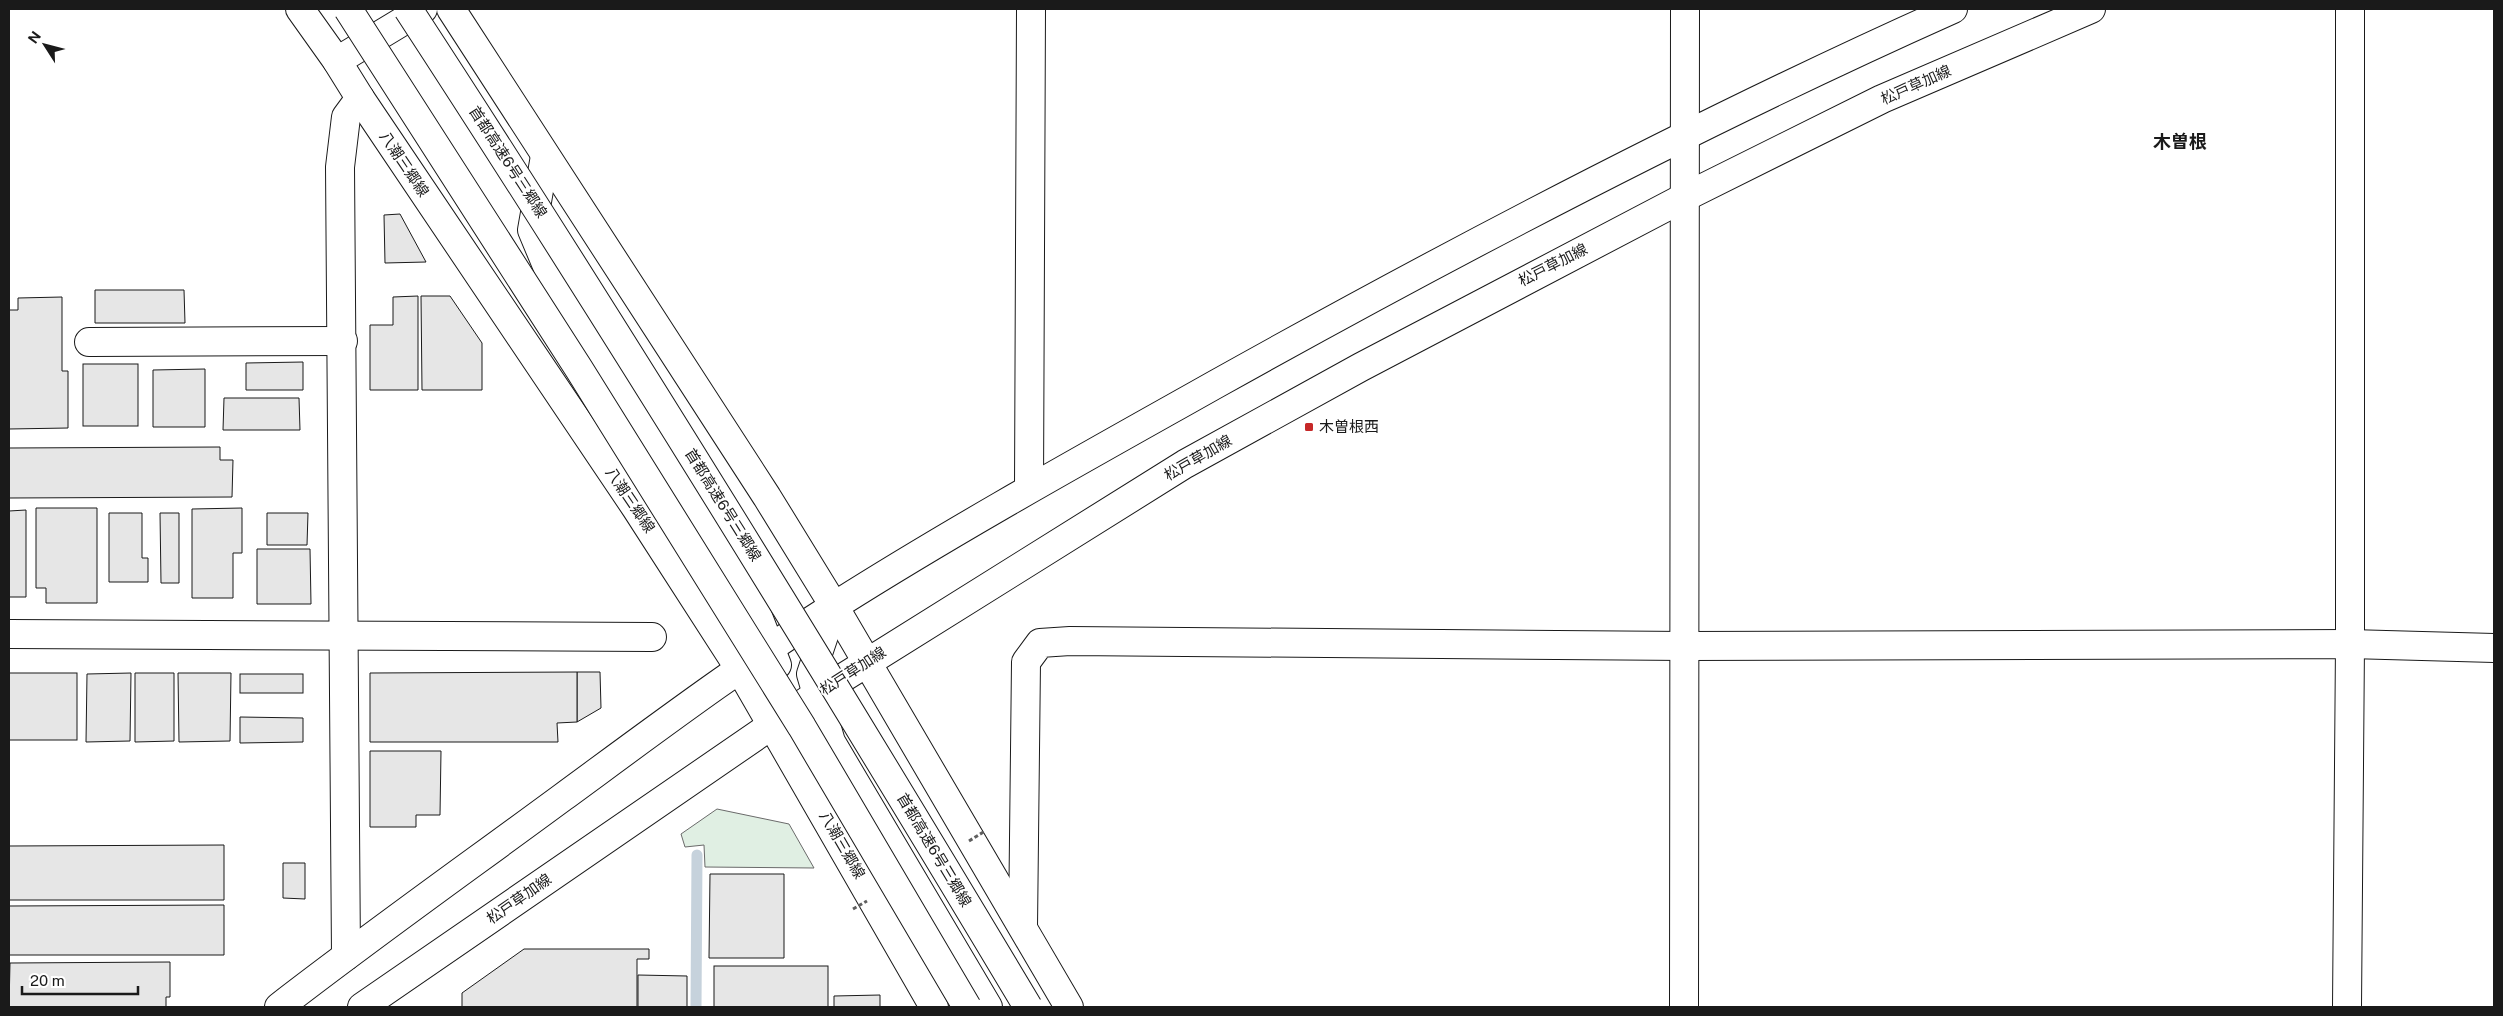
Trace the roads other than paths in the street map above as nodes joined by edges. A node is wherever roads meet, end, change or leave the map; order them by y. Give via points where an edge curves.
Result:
1 (300, 9) edge
2 (348, 9) edge
3 (408, 9) edge
4 (423, 9) edge
5 (451, 9) edge
6 (1031, 9) edge
7 (1686, 9) edge
8 (1953, 9) edge
9 (2091, 9) edge
10 (2350, 9) edge
11 (338, 61) junction
12 (360, 98) junction
13 (1685, 137) junction
14 (545, 156) junction
15 (1687, 196) junction
16 (342, 341) junction
17 (89, 342) dead end
18 (1029, 488) junction
19 (834, 606) junction
20 (9, 634) edge
21 (345, 636) junction
22 (652, 637) dead end
23 (2350, 644) junction
24 (1686, 646) junction
25 (771, 648) junction
26 (2494, 648) edge
27 (866, 662) junction
28 (740, 668) junction
29 (817, 694) junction
30 (773, 723) junction
31 (1023, 927) junction
32 (346, 956) junction
33 (279, 1007) edge
34 (362, 1007) edge
35 (934, 1007) edge
36 (967, 1007) edge
37 (988, 1007) edge
38 (1028, 1007) edge
39 (1069, 1007) edge
40 (1684, 1007) edge
41 (2347, 1007) edge

1 - 11 main road, 八潮三郷線
2 - 36 main road, bridge via 579,369 792,710
3 - 38 main road, 首都高速6号三郷線, bridge via 561,244 846,702
4 - 11 main road
5 - 14 main road
6 - 18 main road
7 - 13 main road
8 - 13 main road via 1829,64
9 - 15 main road, 松戸草加線 via 1882,100
10 - 23 main road
11 - 12 main road, 八潮三郷線
12 - 16 main road via 346,117 340,167
12 - 28 main road, 八潮三郷線
13 - 15 main road
13 - 18 main road via 1355,306
14 - 19 main road
14 - 25 main road via 532,230 558,290 748,591
15 - 24 main road
15 - 27 main road, 松戸草加線 via 1361,366 1185,464
16 - 17 main road
16 - 21 main road
18 - 19 main road
19 - 25 main road
19 - 27 main road
19 - 29 main road via 811,674
20 - 21 main road
21 - 22 main road
21 - 32 main road
23 - 24 main road
23 - 26 main road
23 - 41 main road
24 - 31 main road via 1040,643 1026,662
24 - 40 main road
25 - 28 main road
25 - 30 main road via 777,665
27 - 29 main road, 松戸草加線
27 - 31 main road
28 - 30 main road, 八潮三郷線
28 - 32 main road
29 - 30 main road, 松戸草加線
29 - 37 main road via 830,742
30 - 34 main road, 松戸草加線
30 - 35 main road, 八潮三郷線
31 - 39 main road
32 - 33 main road

